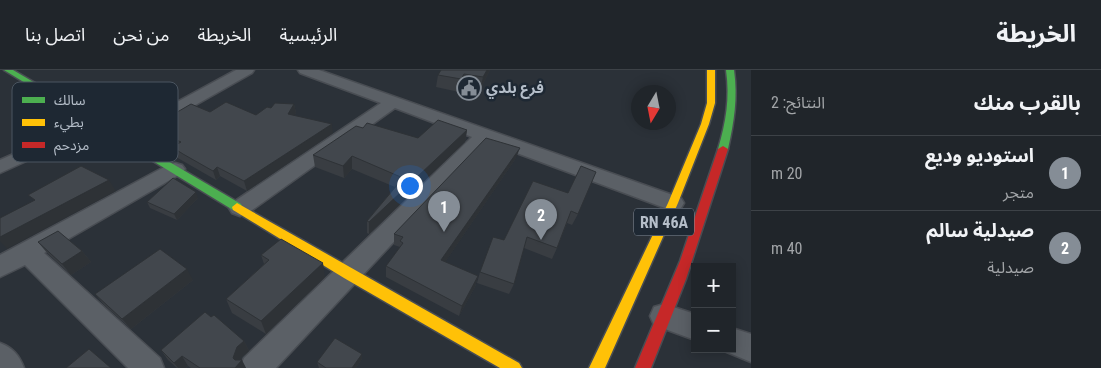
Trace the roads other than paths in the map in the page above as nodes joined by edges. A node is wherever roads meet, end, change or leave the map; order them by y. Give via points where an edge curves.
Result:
1 (8, 70) edge
2 (247, 70) edge
3 (305, 70) edge
4 (711, 70) edge
5 (730, 70) edge
6 (28, 82) edge
7 (393, 102) junction
8 (178, 108) edge
9 (484, 135) junction
10 (12, 161) edge
11 (163, 162) edge
12 (0, 167) edge
13 (175, 169) junction
14 (673, 203) junction
15 (240, 208) junction
16 (27, 252) junction
17 (0, 267) edge
18 (349, 274) junction
19 (664, 316) junction
20 (691, 326) edge
21 (736, 342) edge
22 (751, 348) edge
23 (0, 357) edge
24 (9, 368) edge
25 (149, 368) edge
26 (255, 368) edge
27 (514, 368) edge
28 (597, 368) edge
29 (643, 368) edge

1 - 6 main road
2 - 8 street
3 - 7 street
4 - 14 main road, RN 46A via 711,103
5 - 19 main road, RN 46A via 734,92 731,120 715,178
7 - 9 street
7 - 15 street
9 - 14 street
9 - 18 street
10 - 12 street
11 - 13 main road
13 - 15 main road
13 - 16 street
14 - 28 main road, RN 46A
15 - 18 main road
16 - 17 street
16 - 25 street
18 - 26 street
18 - 27 main road
19 - 20 street
19 - 29 main road, RN 46A
21 - 22 street
23 - 24 street

